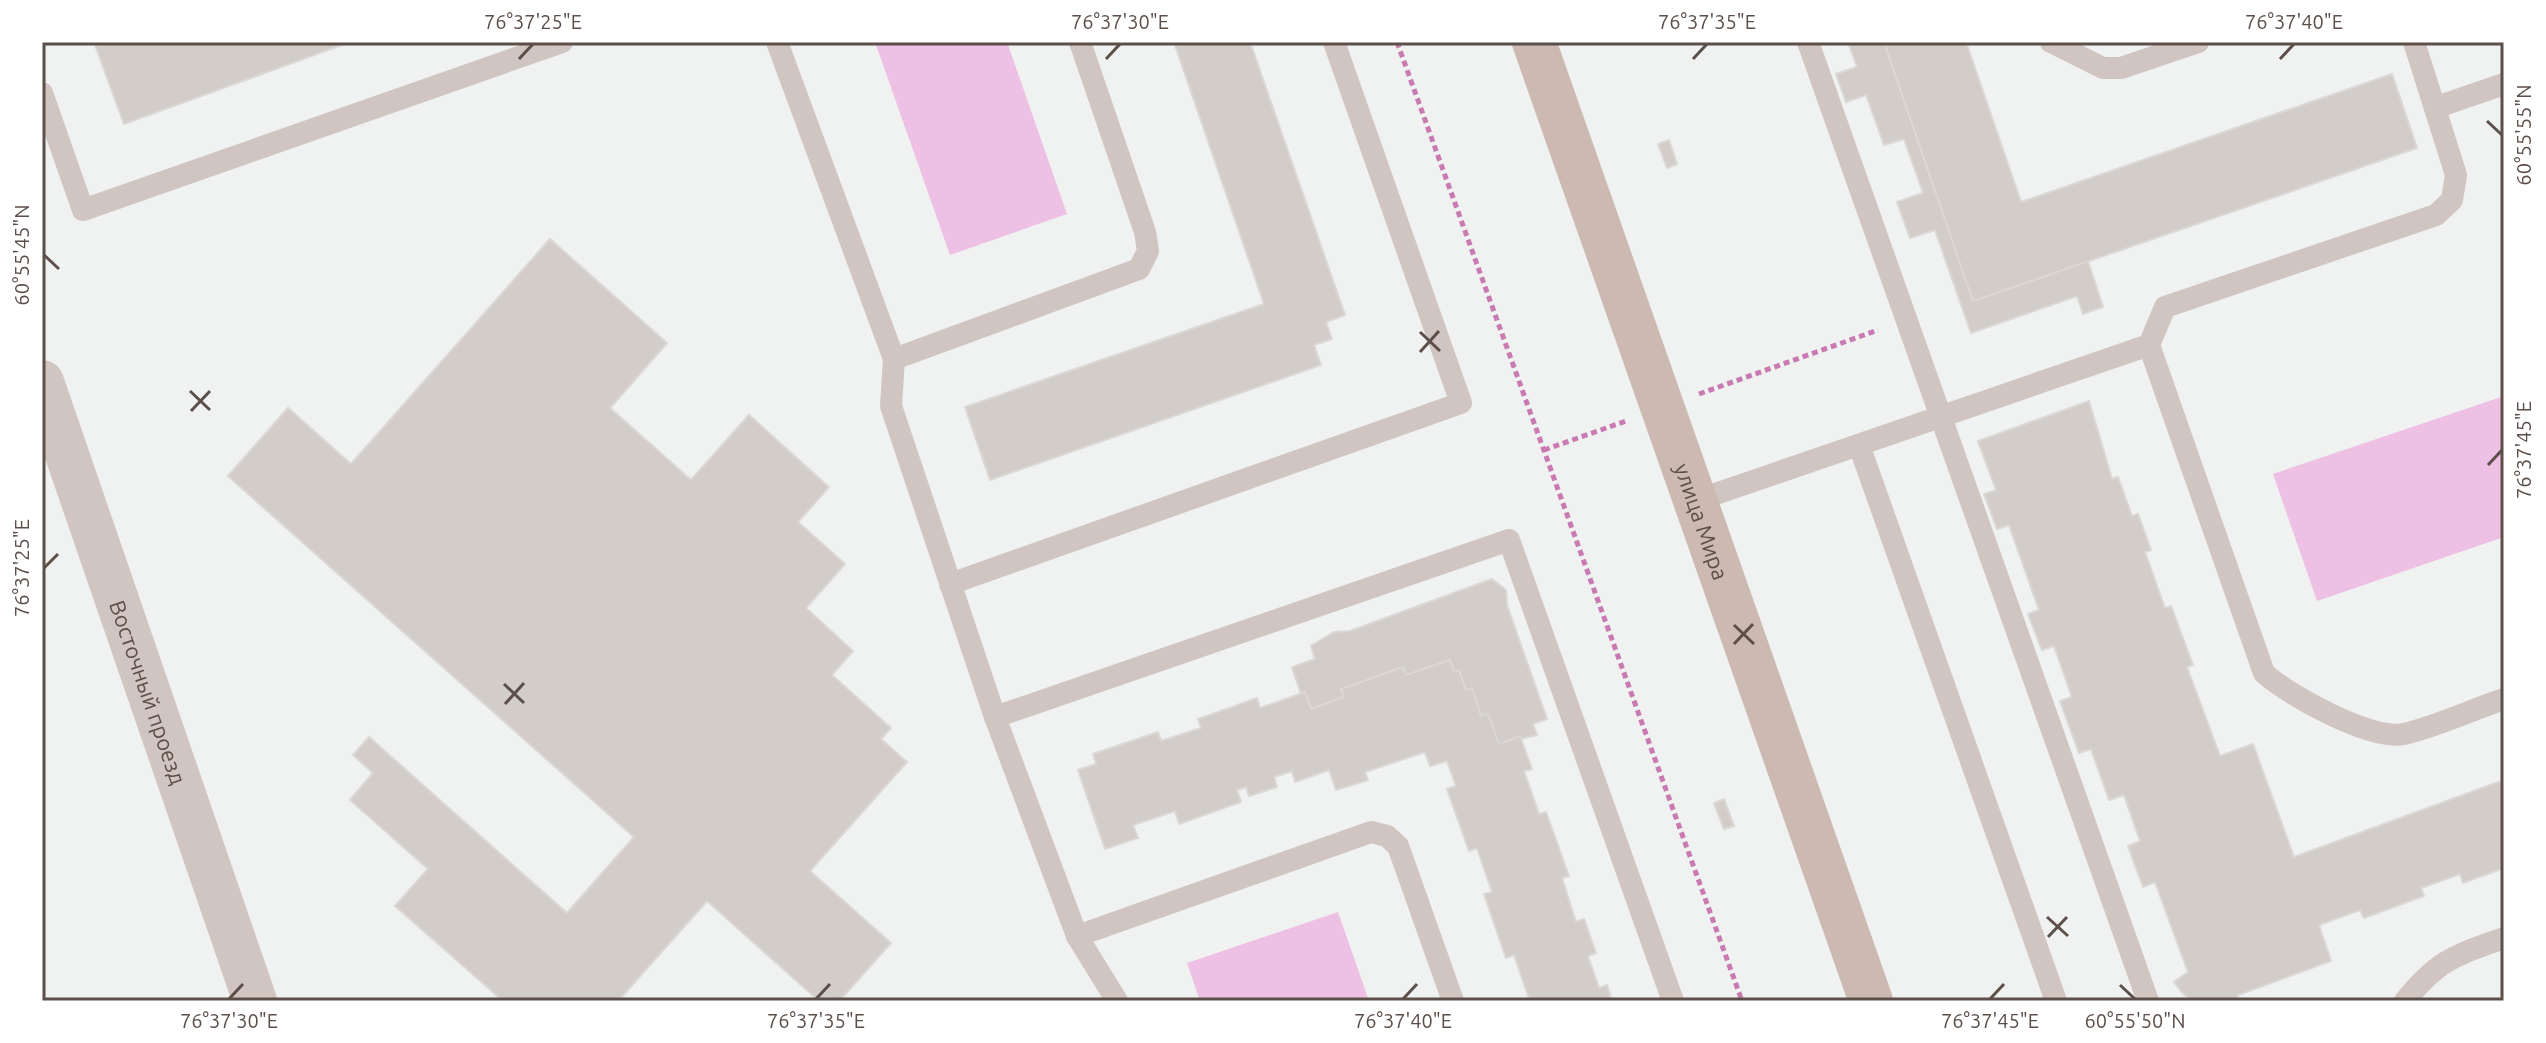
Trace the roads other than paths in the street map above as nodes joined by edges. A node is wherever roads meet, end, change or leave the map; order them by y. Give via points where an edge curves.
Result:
1 (562, 42) edge
2 (777, 42) edge
3 (1080, 42) edge
4 (1334, 42) edge
5 (1534, 42) edge
6 (1808, 42) edge
7 (2051, 42) edge
8 (2198, 42) edge
9 (2414, 42) edge
10 (2504, 84) edge
11 (42, 93) edge
12 (2437, 107) junction
13 (2149, 345) junction
14 (894, 359) junction
15 (42, 382) edge
16 (1941, 417) junction
17 (1859, 445) junction
18 (1698, 500) junction
19 (950, 584) junction
20 (2504, 699) edge
21 (995, 717) junction
22 (1077, 936) junction
23 (2504, 938) edge
24 (255, 1001) edge
25 (1117, 1001) edge
26 (1453, 1001) edge
27 (1673, 1001) edge
28 (1871, 1001) edge
29 (2056, 1001) edge
30 (2148, 1001) edge
31 (2405, 1001) edge

1 - 11 lane via 83,210
2 - 14 lane
3 - 14 lane via 1145,232 1148,251 1139,269
4 - 19 lane via 1461,403
5 - 18 main road, улица Мира
6 - 16 lane
7 - 8 lane via 2103,68 2121,68
9 - 12 lane
10 - 12 lane
12 - 13 lane via 2456,175 2452,200 2436,215 2165,307
13 - 16 lane
13 - 20 lane via 2264,673 2282,689 2380,735 2402,734
14 - 19 lane via 891,406
15 - 24 street, Восточный проезд
16 - 17 lane
16 - 30 lane
17 - 18 lane
17 - 29 lane
18 - 28 main road, улица Мира
19 - 21 lane
21 - 22 lane
21 - 27 lane via 1509,540
22 - 25 lane
22 - 26 lane via 1371,832 1398,846
23 - 31 lane via 2449,958 2428,972

